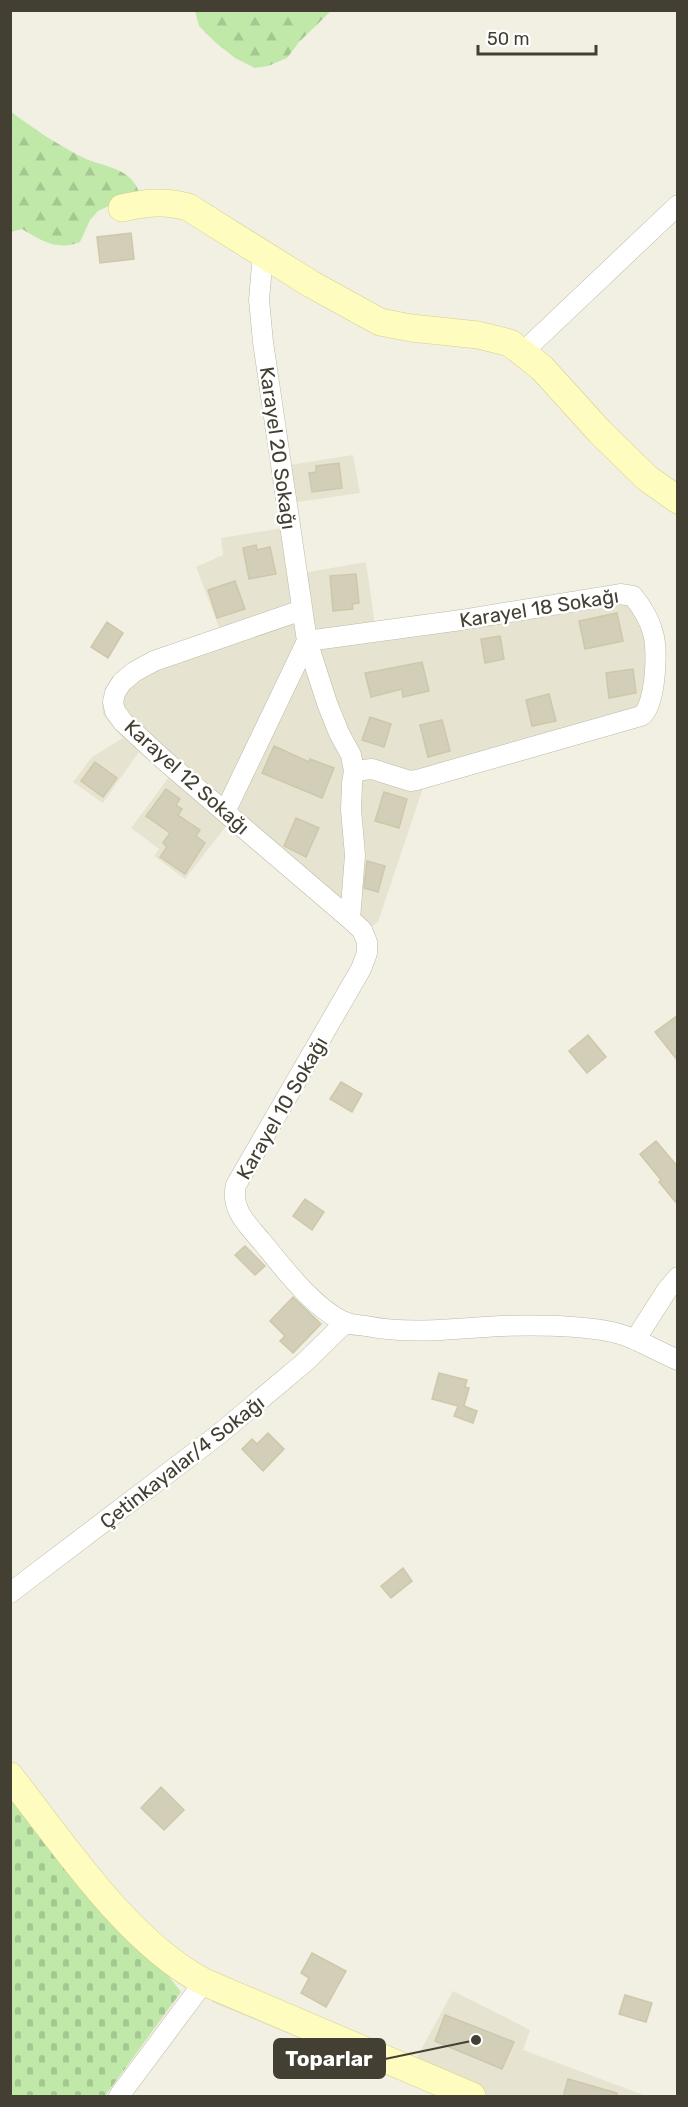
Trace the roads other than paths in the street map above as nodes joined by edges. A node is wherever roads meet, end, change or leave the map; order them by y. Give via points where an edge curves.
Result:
1 (678, 205) edge
2 (122, 208) dead end
3 (263, 254) junction
4 (523, 352) junction
5 (678, 500) edge
6 (302, 610) junction
7 (307, 641) junction
8 (354, 771) junction
9 (225, 812) junction
10 (350, 919) junction
11 (678, 1277) edge
12 (346, 1322) junction
13 (635, 1340) junction
14 (678, 1360) edge
15 (10, 1593) edge
16 (10, 1776) edge
17 (204, 1982) junction
18 (119, 2097) edge
19 (472, 2097) edge

1 - 4 street
2 - 3 street via 143,203 188,207
3 - 4 street via 380,322 496,338
3 - 6 street, Karayel 20 Sokağı via 263,342
4 - 5 street via 646,478
6 - 7 street, Karayel 20 Sokağı
6 - 9 street, Karayel 12 Sokağı via 154,661 134,672 115,693 115,711 123,723
7 - 8 street
7 - 8 street, Karayel 18 Sokağı via 620,594 633,596 653,632 651,702 641,716 417,780 372,769
7 - 9 street
8 - 10 street via 351,810 355,855
9 - 10 street, Karayel 12 Sokağı
10 - 12 street, Karayel 10 Sokağı via 362,930 367,942 361,969 246,1167 234,1196 241,1217 284,1268 323,1308
11 - 13 street
12 - 13 street, Karayel 10 Sokağı via 400,1330 566,1327 605,1330
12 - 15 street, Çetinkayalar/4 Sokağı via 218,1435
13 - 14 street, Karayel 10 Sokağı
16 - 17 street via 117,1909 150,1944
17 - 18 street
17 - 19 street

